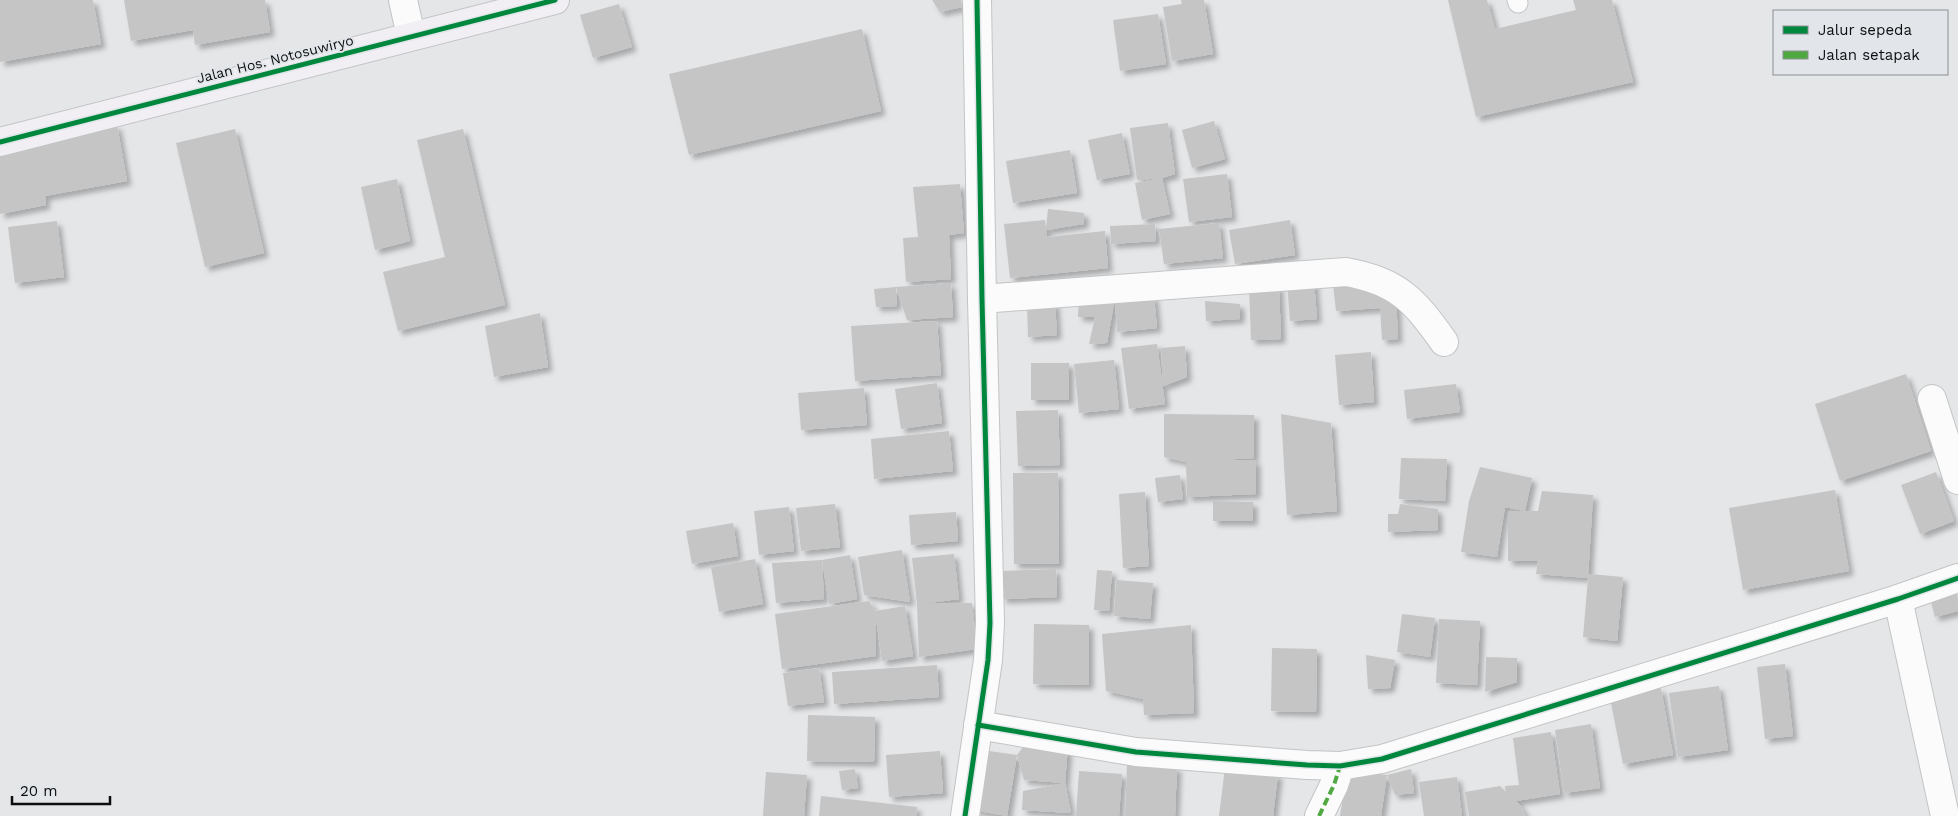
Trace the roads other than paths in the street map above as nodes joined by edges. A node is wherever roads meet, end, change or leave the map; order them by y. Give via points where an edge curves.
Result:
1 (403, 0) edge
2 (555, 0) edge
3 (977, 0) edge
4 (411, 36) junction
5 (0, 142) edge
6 (982, 299) junction
7 (1444, 342) dead end
8 (1932, 399) dead end
9 (1958, 480) edge
10 (1958, 578) edge
11 (1898, 599) junction
12 (978, 724) junction
13 (1340, 766) junction
14 (965, 816) edge
15 (1319, 816) edge
16 (1945, 816) edge

1 - 4 street
2 - 4 street, Jalan Hos. Notosuwiryo
3 - 6 street
4 - 5 street, Jalan Hos. Notosuwiryo
6 - 7 street via 1346,272 1382,281 1411,300
6 - 12 street via 990,623
8 - 9 street
10 - 11 street
11 - 13 street via 1382,760
11 - 16 street
12 - 13 street via 1136,752
12 - 14 street
13 - 15 street

